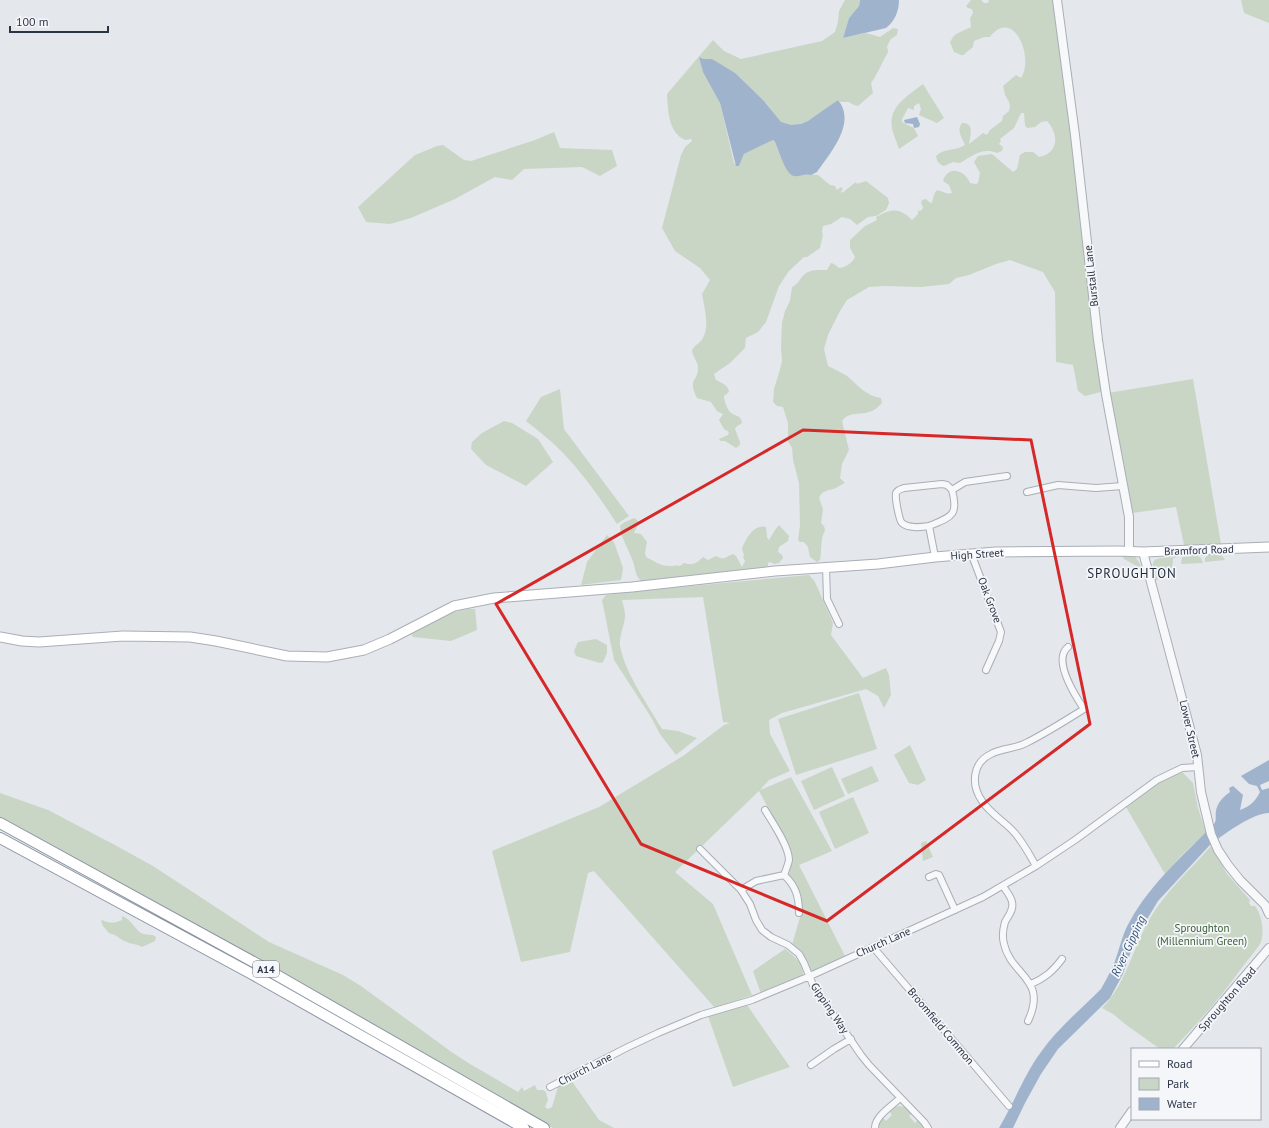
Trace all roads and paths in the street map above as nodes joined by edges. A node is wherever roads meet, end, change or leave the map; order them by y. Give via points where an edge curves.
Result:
1 (1057, 0) edge
2 (1007, 476) dead end
3 (1124, 486) junction
4 (952, 490) junction
5 (1027, 492) dead end
6 (930, 526) junction
7 (1269, 547) edge
8 (1129, 551) junction
9 (1143, 552) junction
10 (971, 553) junction
11 (935, 557) junction
12 (826, 567) junction
13 (839, 624) dead end
14 (0, 637) edge
15 (1068, 647) dead end
16 (986, 670) dead end
17 (1198, 767) junction
18 (765, 810) dead end
19 (0, 823) edge
20 (0, 838) edge
21 (700, 849) dead end
22 (1036, 866) junction
23 (784, 875) junction
24 (929, 877) dead end
25 (1003, 886) junction
26 (742, 890) junction
27 (955, 910) junction
28 (799, 913) dead end
29 (1269, 914) edge
30 (873, 947) junction
31 (1269, 948) edge
32 (1062, 959) dead end
33 (810, 976) junction
34 (1031, 984) junction
35 (1028, 1021) dead end
36 (851, 1039) junction
37 (1184, 1048) edge
38 (811, 1065) dead end
39 (550, 1087) dead end
40 (900, 1098) junction
41 (1009, 1106) dead end
42 (1131, 1112) edge
43 (527, 1124) edge
44 (544, 1128) edge
45 (875, 1128) edge
46 (928, 1128) edge
47 (1120, 1128) edge

1 - 3 street, Burstall Lane via 1098,340
2 - 4 street via 965,482
3 - 5 street via 1096,488 1058,485
3 - 8 street, Burstall Lane via 1130,526
4 - 6 street via 952,515
4 - 6 street via 942,484 904,488 896,493 900,522 911,527
6 - 11 street
7 - 9 main road, Bramford Road
8 - 9 main road, Bramford Road
8 - 10 main road, High Street
9 - 17 street, Lower Street via 1177,674
10 - 11 main road, High Street
10 - 16 street, Oak Grove via 1000,629 999,641
11 - 12 main road, High Street
12 - 13 street via 827,599
12 - 14 main road, High Street via 494,598 454,606 364,650 327,657 287,656 190,638 123,636 39,642
15 - 22 street via 1063,654 1066,676 1084,709 1024,744 987,756 975,774 975,787 981,799 990,811 1014,832
17 - 22 street, Church Lane via 1182,768 1157,780
17 - 29 street, Lower Street via 1207,823 1216,845 1228,865
18 - 23 street via 788,853
19 - 43 highway, A14 via 259,965
20 - 43 highway, A14
21 - 26 street, Gipping Way
22 - 25 street, Church Lane
23 - 26 street via 756,881
23 - 28 street via 796,889
24 - 27 street via 939,875
25 - 27 street, Church Lane
25 - 34 street via 1012,905 1004,928 1004,944 1012,961
26 - 33 street, Gipping Way via 760,927 799,954
27 - 30 street, Church Lane
30 - 33 street, Church Lane
30 - 41 street, Broomfield Common
31 - 37 street, Sproughton Road
32 - 34 street via 1046,977
33 - 36 street, Gipping Way
33 - 39 street, Church Lane via 752,1000 701,1015 628,1047
34 - 35 street via 1033,1002
36 - 38 street, Gipping Way
36 - 40 street, Gipping Way via 869,1065
40 - 45 street via 878,1118
40 - 46 street, Gipping Way
42 - 47 street
43 - 44 highway, A14

